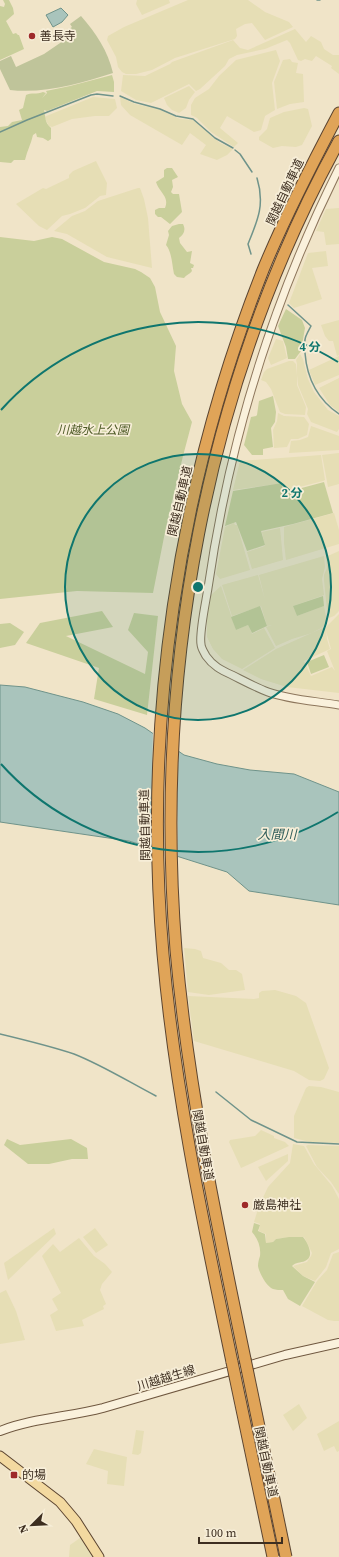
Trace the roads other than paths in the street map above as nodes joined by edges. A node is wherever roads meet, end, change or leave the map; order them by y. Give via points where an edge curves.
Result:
1 (339, 113) edge
2 (339, 141) edge
3 (339, 168) edge
4 (339, 705) edge
5 (339, 1343) edge
6 (0, 1431) edge
7 (0, 1456) edge
8 (99, 1557) edge
9 (273, 1557) edge
10 (286, 1557) edge

1 - 9 highway, 関越自動車道, bridge via 304,179 264,268 242,326 210,428 179,568 159,741 158,846 163,952 174,1049 191,1154
2 - 10 highway, 関越自動車道, bridge via 319,177 276,274 236,387 220,442 205,506 182,636 172,756 171,842 177,952 188,1052 204,1151
3 - 4 street via 284,291 249,399 222,511 200,642 214,666 246,683 286,697
5 - 6 main road, 川越越生線 via 285,1354 104,1408 33,1421
7 - 8 main road via 60,1502 76,1521

